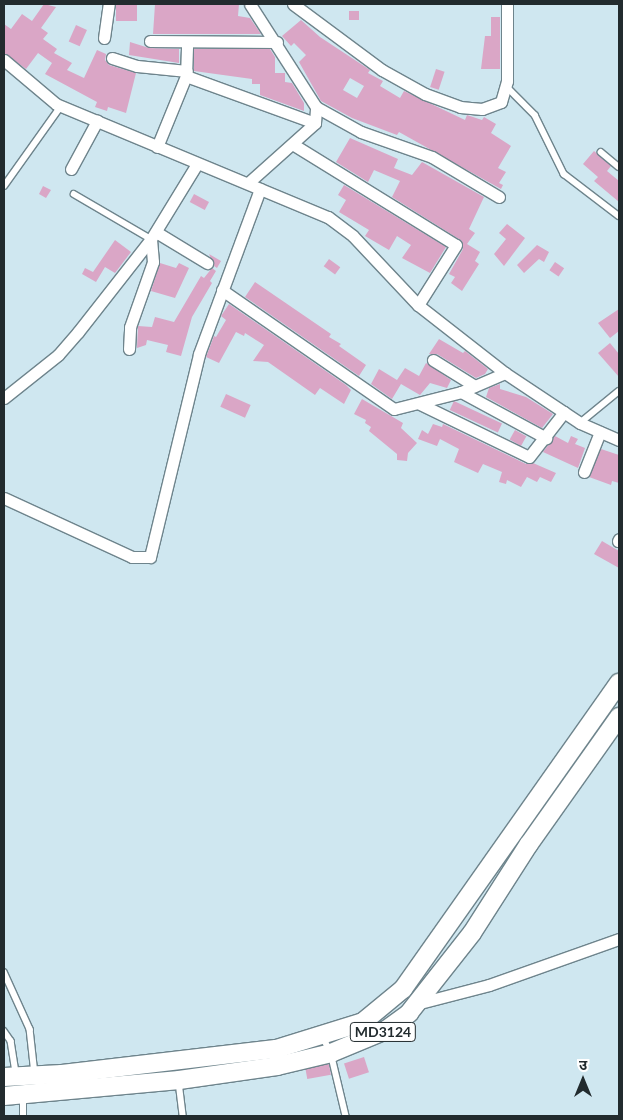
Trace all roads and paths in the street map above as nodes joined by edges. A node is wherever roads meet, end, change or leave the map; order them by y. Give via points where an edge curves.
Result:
1 (109, 4) edge
2 (250, 4) edge
3 (293, 4) edge
4 (507, 4) edge
5 (104, 38) dead end
6 (150, 41) dead end
7 (187, 42) junction
8 (277, 42) junction
9 (112, 58) dead end
10 (4, 60) edge
11 (187, 74) junction
12 (506, 86) junction
13 (61, 106) junction
14 (316, 107) junction
15 (97, 121) junction
16 (315, 124) junction
17 (294, 145) junction
18 (157, 146) junction
19 (601, 152) dead end
20 (197, 164) junction
21 (619, 167) edge
22 (72, 169) dead end
23 (248, 183) junction
24 (4, 186) edge
25 (260, 189) junction
26 (74, 194) dead end
27 (499, 197) dead end
28 (619, 216) edge
29 (153, 235) junction
30 (207, 263) dead end
31 (222, 290) junction
32 (418, 305) junction
33 (129, 349) dead end
34 (433, 360) dead end
35 (505, 373) junction
36 (475, 386) junction
37 (461, 392) junction
38 (619, 392) edge
39 (4, 398) edge
40 (420, 404) junction
41 (564, 412) junction
42 (580, 422) junction
43 (600, 432) junction
44 (546, 438) junction
45 (619, 440) edge
46 (584, 472) dead end
47 (4, 498) edge
48 (615, 688) edge
49 (617, 721) edge
50 (619, 939) edge
51 (4, 972) edge
52 (416, 1004) junction
53 (4, 1031) edge
54 (322, 1036) junction
55 (331, 1053) junction
56 (35, 1074) junction
57 (10, 1076) edge
58 (179, 1080) junction
59 (24, 1094) junction
60 (4, 1096) edge
61 (23, 1116) edge
62 (183, 1116) edge
63 (346, 1116) edge

1 - 5 street
2 - 8 street
3 - 12 street via 382,70 425,94 460,108 482,110 501,102
4 - 12 street
6 - 7 street
7 - 8 street
7 - 11 street
8 - 14 street
9 - 11 street
10 - 13 street
11 - 16 street
11 - 18 street
12 - 28 lane via 532,111 564,174
13 - 15 street
13 - 24 lane
14 - 16 street
14 - 27 street via 361,132 432,157
15 - 18 street
15 - 22 street
16 - 17 street
17 - 23 street
17 - 32 street via 456,245
18 - 20 street
19 - 21 lane
20 - 23 street
20 - 29 street
23 - 25 street
25 - 31 street
25 - 32 street via 341,226
26 - 29 lane
29 - 30 street
29 - 33 street via 154,262 130,327
29 - 39 street via 58,355
31 - 40 street via 394,409
31 - 47 street via 199,354 150,557 132,557
32 - 35 street
34 - 36 street
35 - 36 street
35 - 41 street
36 - 37 street
37 - 40 street
37 - 44 street
38 - 42 lane
40 - 44 street via 529,457
41 - 42 street
41 - 44 street
42 - 43 street
43 - 45 street
43 - 46 street
48 - 54 main road, MD3124 via 403,989 363,1022
49 - 52 main road, MD3124 via 529,844 472,933
50 - 52 street via 489,985
51 - 56 lane via 30,1029
52 - 55 main road, MD3124 via 386,1030
53 - 57 lane via 11,1041
54 - 55 lane
54 - 56 main road, MD3124 via 276,1049
55 - 58 main road, MD3124 via 277,1066
55 - 63 lane
56 - 57 main road, MD3124
58 - 59 main road, MD3124
58 - 62 lane
59 - 60 main road, MD3124
59 - 61 lane

